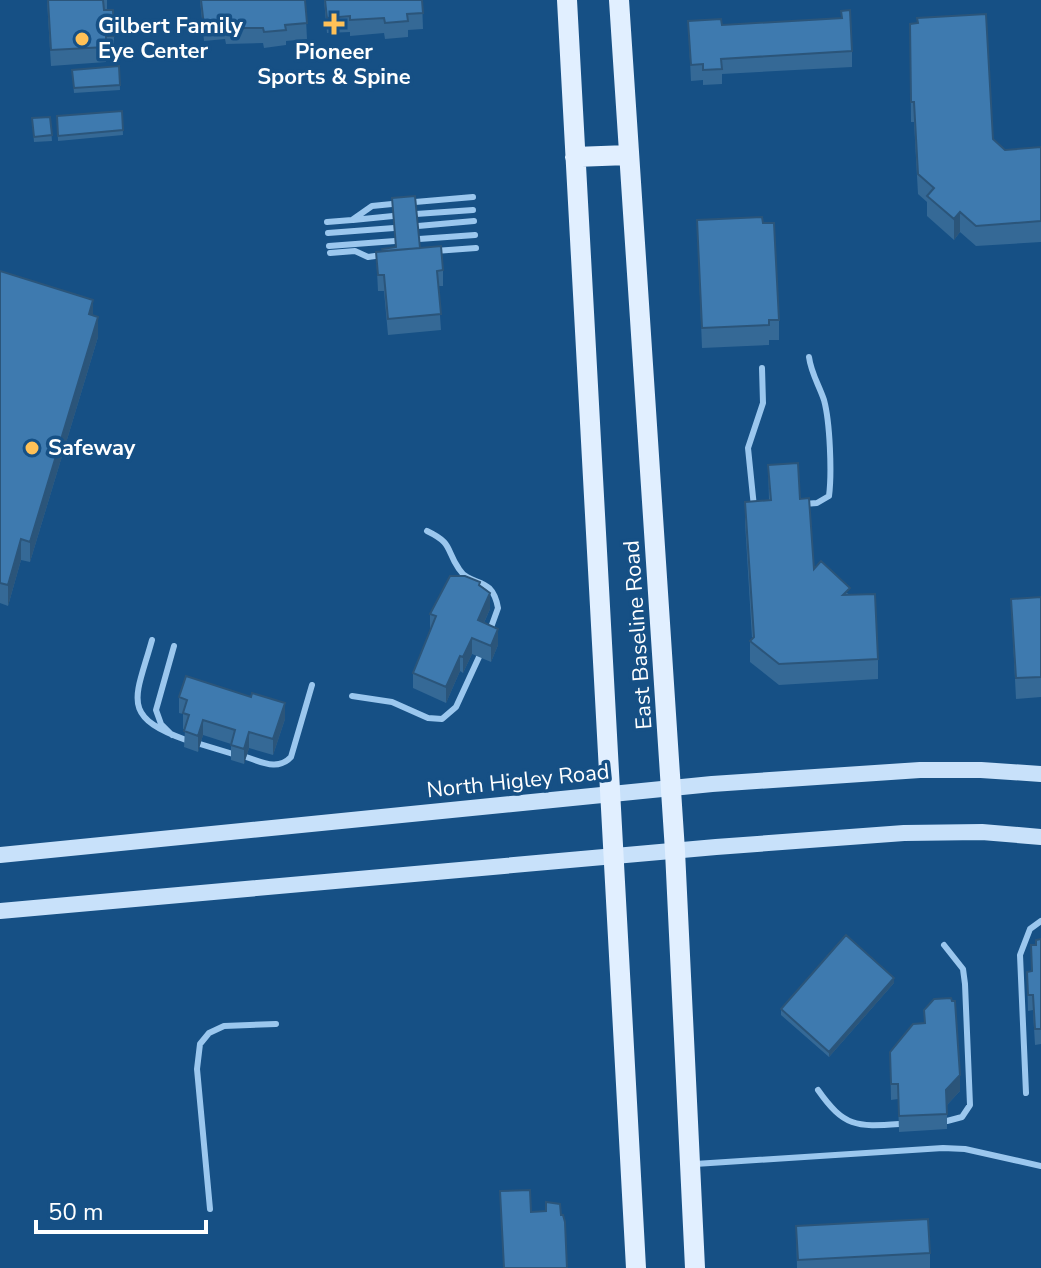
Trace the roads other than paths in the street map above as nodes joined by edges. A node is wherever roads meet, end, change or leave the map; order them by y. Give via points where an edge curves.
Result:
1 (567, 0) edge
2 (619, 0) edge
3 (628, 155) junction
4 (575, 157) junction
5 (473, 197) dead end
6 (415, 202) edge
7 (392, 204) edge
8 (473, 210) dead end
9 (416, 214) edge
10 (393, 216) edge
11 (352, 220) junction
12 (474, 221) dead end
13 (327, 222) dead end
14 (418, 226) edge
15 (394, 228) edge
16 (328, 233) dead end
17 (475, 235) dead end
18 (419, 239) edge
19 (395, 241) edge
20 (476, 248) dead end
21 (420, 252) edge
22 (382, 255) edge
23 (809, 357) dead end
24 (762, 368) dead end
25 (799, 505) edge
26 (761, 506) edge
27 (427, 531) dead end
28 (486, 639) edge
29 (152, 640) dead end
30 (174, 646) dead end
31 (479, 657) edge
32 (312, 685) dead end
33 (352, 696) dead end
34 (173, 735) junction
35 (186, 740) edge
36 (200, 744) edge
37 (233, 754) edge
38 (246, 757) edge
39 (1041, 774) edge
40 (671, 787) junction
41 (610, 793) junction
42 (1041, 837) edge
43 (675, 851) junction
44 (0, 855) edge
45 (613, 856) junction
46 (0, 911) edge
47 (1041, 921) edge
48 (944, 945) dead end
49 (276, 1024) dead end
50 (818, 1090) dead end
51 (1026, 1093) dead end
52 (947, 1121) edge
53 (899, 1124) edge
54 (691, 1164) junction
55 (1041, 1166) edge
56 (210, 1209) dead end
57 (636, 1268) edge
58 (695, 1268) edge

1 - 4 main road, East Baseline Road
2 - 3 main road, East Baseline Road
3 - 4 main road
3 - 40 main road, East Baseline Road
4 - 41 main road, East Baseline Road
5 - 6 lane
7 - 11 lane via 372,206
8 - 9 lane
10 - 11 lane
11 - 13 lane
12 - 14 lane
15 - 16 lane
17 - 18 lane
19 - 22 lane via 330,249
20 - 21 lane
23 - 25 lane via 826,410 831,483 829,496
24 - 26 lane via 763,403 748,448 752,507
27 - 28 lane via 446,543 459,570 491,589 498,608
29 - 34 lane via 137,702 150,724
30 - 34 lane via 156,710
31 - 33 lane via 456,707 442,719 392,702
32 - 38 lane via 286,763 277,766
34 - 35 lane
36 - 37 lane
39 - 40 main road, North Higley Road via 920,770
40 - 41 main road, North Higley Road
40 - 43 main road, East Baseline Road
41 - 44 main road, North Higley Road
41 - 45 main road, East Baseline Road
42 - 43 main road via 904,833
43 - 45 main road
43 - 54 main road, East Baseline Road
45 - 46 main road
45 - 57 main road, East Baseline Road
47 - 51 lane via 1030,929 1020,955
48 - 52 lane via 963,969 970,1105 962,1117
49 - 56 lane via 224,1026 200,1044 197,1069
50 - 53 lane via 834,1112 855,1123
54 - 55 lane via 943,1148
54 - 58 main road, East Baseline Road

